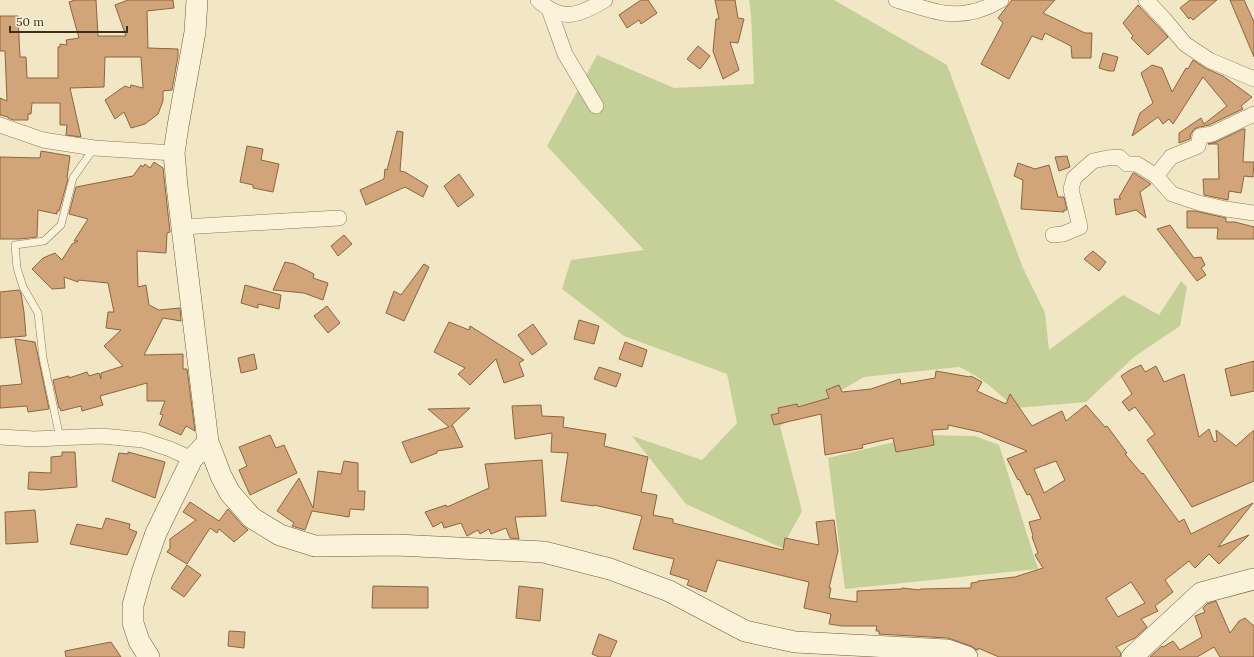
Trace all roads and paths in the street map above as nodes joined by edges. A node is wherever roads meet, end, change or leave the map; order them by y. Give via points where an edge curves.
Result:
1 (197, 0) edge
2 (605, 0) edge
3 (896, 0) edge
4 (1001, 0) edge
5 (1146, 0) edge
6 (543, 4) edge
7 (1254, 79) edge
8 (596, 106) dead end
9 (1254, 114) edge
10 (0, 125) edge
11 (94, 148) junction
12 (174, 153) junction
13 (1156, 176) junction
14 (1254, 213) edge
15 (339, 218) dead end
16 (182, 227) junction
17 (1053, 235) dead end
18 (0, 437) edge
19 (60, 438) junction
20 (208, 442) junction
21 (192, 459) junction
22 (1254, 579) edge
23 (150, 657) edge
24 (967, 657) edge
25 (1132, 657) edge

1 - 12 street via 196,32
2 - 6 street via 570,15 557,13
3 - 4 street via 944,13 967,13
5 - 7 street via 1185,44 1209,60
6 - 8 street via 564,54
9 - 13 street via 1212,134 1200,136 1198,146 1171,157
10 - 11 street via 43,140
11 - 12 street
11 - 19 lane via 73,178 61,225 44,241 16,245 17,268 23,287 38,313
12 - 16 street
13 - 14 street via 1172,194 1199,203
13 - 17 street via 1137,164 1127,164 1119,157 1093,161 1074,178 1071,189 1080,226 1063,234
15 - 16 street
16 - 20 street
18 - 19 street
19 - 21 street via 102,436 143,440
20 - 21 street
20 - 24 street via 230,493 252,518 280,534 315,546 396,545 544,552 610,569 669,591 745,631 795,642 947,650
21 - 23 street via 156,533 133,605 133,623 139,641
22 - 25 street via 1201,594

